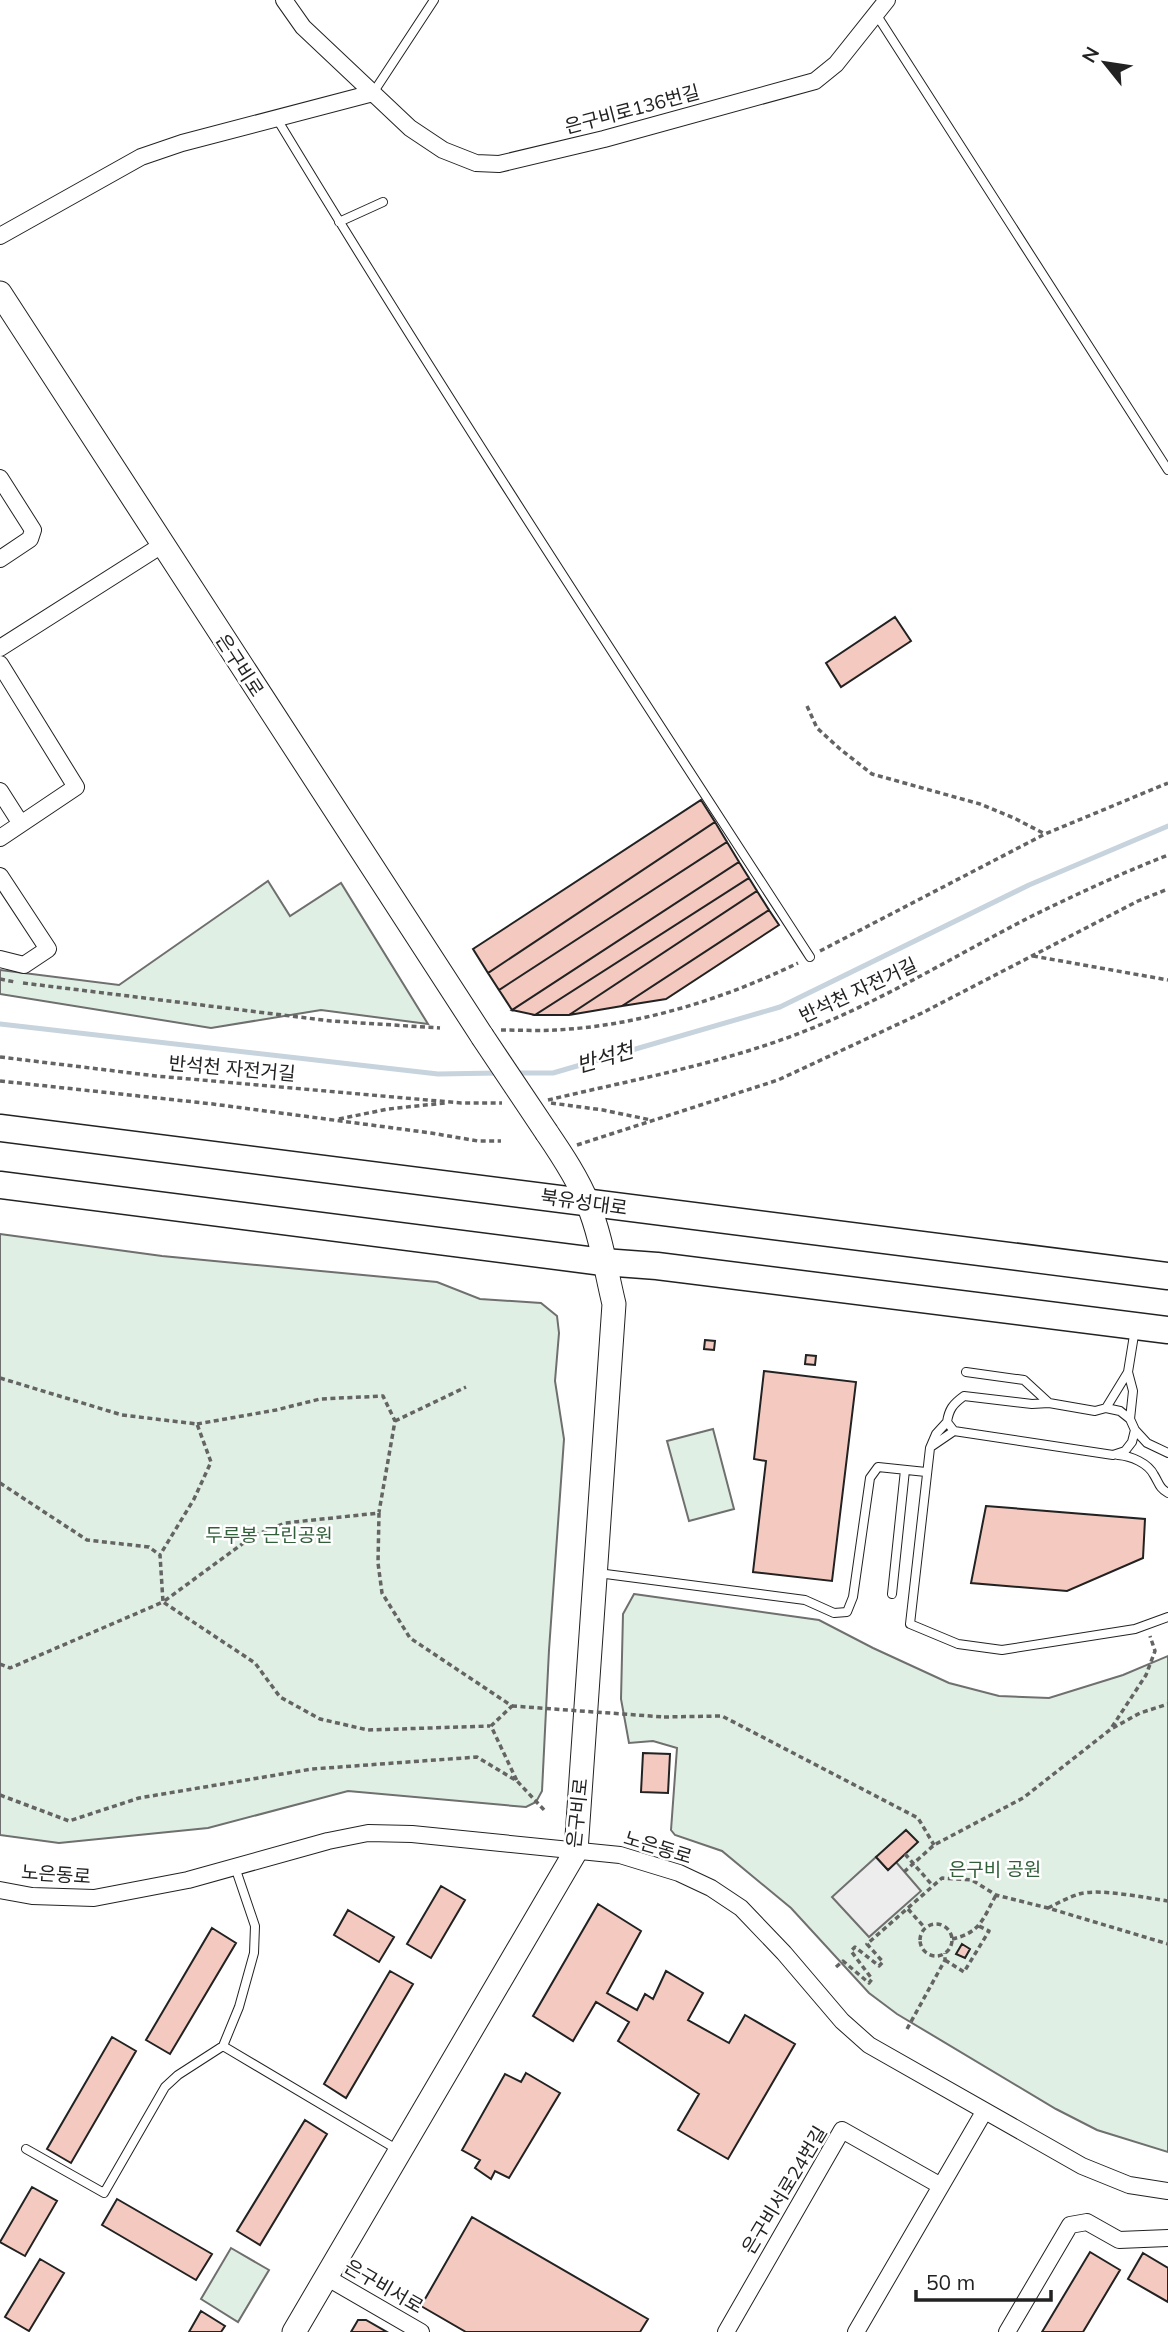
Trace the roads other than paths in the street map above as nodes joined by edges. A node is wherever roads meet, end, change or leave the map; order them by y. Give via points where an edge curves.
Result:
1 (284, 0) edge
2 (434, 0) edge
3 (887, 0) edge
4 (876, 14) junction
5 (373, 93) junction
6 (277, 119) junction
7 (383, 202) dead end
8 (339, 222) junction
9 (0, 236) edge
10 (0, 293) edge
11 (1168, 470) edge
12 (0, 478) edge
13 (162, 545) junction
14 (0, 559) edge
15 (0, 648) edge
16 (0, 664) edge
17 (0, 791) edge
18 (21, 824) junction
19 (0, 838) edge
20 (0, 876) edge
21 (810, 957) road end
22 (0, 959) edge
23 (0, 1128) edge
24 (0, 1185) edge
25 (587, 1202) junction
26 (603, 1262) junction
27 (1168, 1276) edge
28 (1135, 1326) junction
29 (1168, 1330) edge
30 (967, 1372) dead end
31 (1128, 1372) junction
32 (1049, 1403) junction
33 (1106, 1408) junction
34 (1130, 1419) junction
35 (947, 1422) junction
36 (1135, 1430) junction
37 (954, 1431) junction
38 (930, 1448) junction
39 (1168, 1453) edge
40 (1113, 1455) junction
41 (905, 1470) junction
42 (926, 1472) junction
43 (1168, 1493) edge
44 (595, 1573) junction
45 (891, 1594) dead end
46 (1168, 1617) edge
47 (576, 1851) junction
48 (235, 1867) junction
49 (0, 1889) edge
50 (223, 2046) junction
51 (984, 2112) junction
52 (26, 2148) dead end
53 (401, 2152) junction
54 (941, 2186) junction
55 (1168, 2191) edge
56 (1168, 2238) edge
57 (326, 2277) junction
58 (418, 2331) edge
59 (294, 2332) edge
60 (726, 2332) edge
61 (856, 2332) edge
62 (1007, 2332) edge

1 - 5 street, 은구비로136번길 via 303,27
2 - 5 lane
3 - 4 street, 은구비로136번길
4 - 5 street, 은구비로136번길 via 836,64 814,81 499,164 476,163 443,150 410,128
4 - 11 lane
5 - 6 street
6 - 8 lane
6 - 9 street via 141,157
7 - 8 lane
8 - 21 lane
10 - 13 street, 은구비로
12 - 14 street via 33,530 30,539
13 - 15 street
13 - 25 street, 은구비로, bridge via 552,1140
16 - 18 street via 76,787
17 - 18 street
18 - 19 street
20 - 22 street via 48,948 24,965
23 - 25 main road, 북유성대로
24 - 26 main road
25 - 26 street, 은구비로
25 - 27 main road, 북유성대로
26 - 28 main road
26 - 44 street, 은구비로 via 614,1304
28 - 29 main road
28 - 31 lane
30 - 32 lane via 1024,1380
31 - 33 lane
31 - 34 lane
32 - 33 lane
32 - 35 lane via 964,1396 953,1403
33 - 34 lane
34 - 36 lane
35 - 37 lane
35 - 38 lane
36 - 39 lane via 1147,1444
36 - 40 lane via 1125,1451
37 - 38 lane
37 - 40 lane
38 - 42 lane
40 - 43 lane via 1127,1456 1153,1471 1159,1487
41 - 42 lane
41 - 44 lane via 878,1467 870,1478 853,1597 846,1612 834,1613 806,1600
41 - 45 lane
42 - 46 lane via 910,1623 958,1644 1002,1650 1147,1626
44 - 47 street, 은구비로
47 - 48 street, 노은동로 via 368,1833
47 - 51 street, 노은동로 via 620,1855 711,1888 741,1908 869,2045
47 - 53 street, 은구비로
48 - 49 street, 노은동로 via 94,1898 32,1896
48 - 50 lane via 255,1926 254,1953
50 - 52 lane via 165,2087 104,2193
50 - 53 lane
51 - 54 street
51 - 55 street, 노은동로 via 1082,2166 1129,2185
53 - 57 street, 은구비로
54 - 60 street, 은구비서로24번길 via 842,2130
54 - 61 street
56 - 62 street via 1119,2240 1087,2221 1070,2225
57 - 58 street, 은구비서로
57 - 59 street, 은구비로

